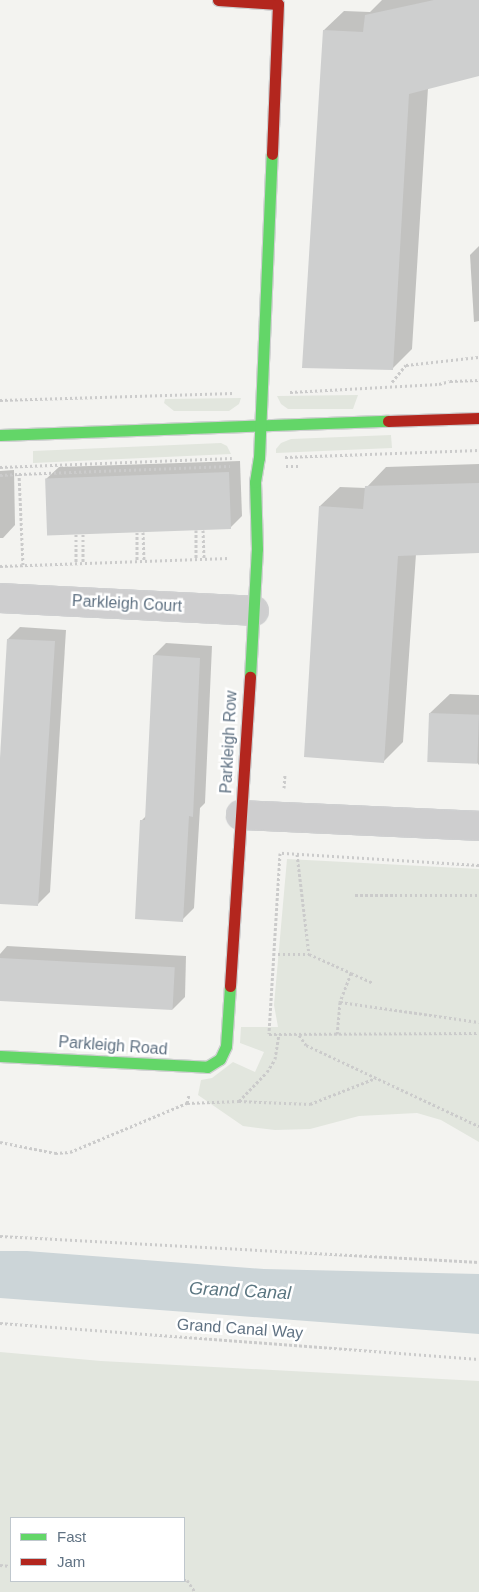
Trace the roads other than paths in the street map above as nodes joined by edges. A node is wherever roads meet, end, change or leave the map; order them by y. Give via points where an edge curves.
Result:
1 (218, 0) edge
2 (479, 418) edge
3 (259, 425) junction
4 (0, 436) edge
5 (0, 598) edge
6 (254, 611) junction
7 (241, 815) junction
8 (479, 826) edge
9 (0, 1056) edge
10 (220, 1058) joint

1 - 3 street, Parkleigh Row via 278,4
2 - 3 street
3 - 4 street
3 - 6 street, Parkleigh Row
5 - 6 street, Parkleigh Court
6 - 7 street, Parkleigh Row
7 - 8 street
7 - 10 street, Parkleigh Row via 226,1046
9 - 10 street, Parkleigh Road via 191,1067 207,1067

